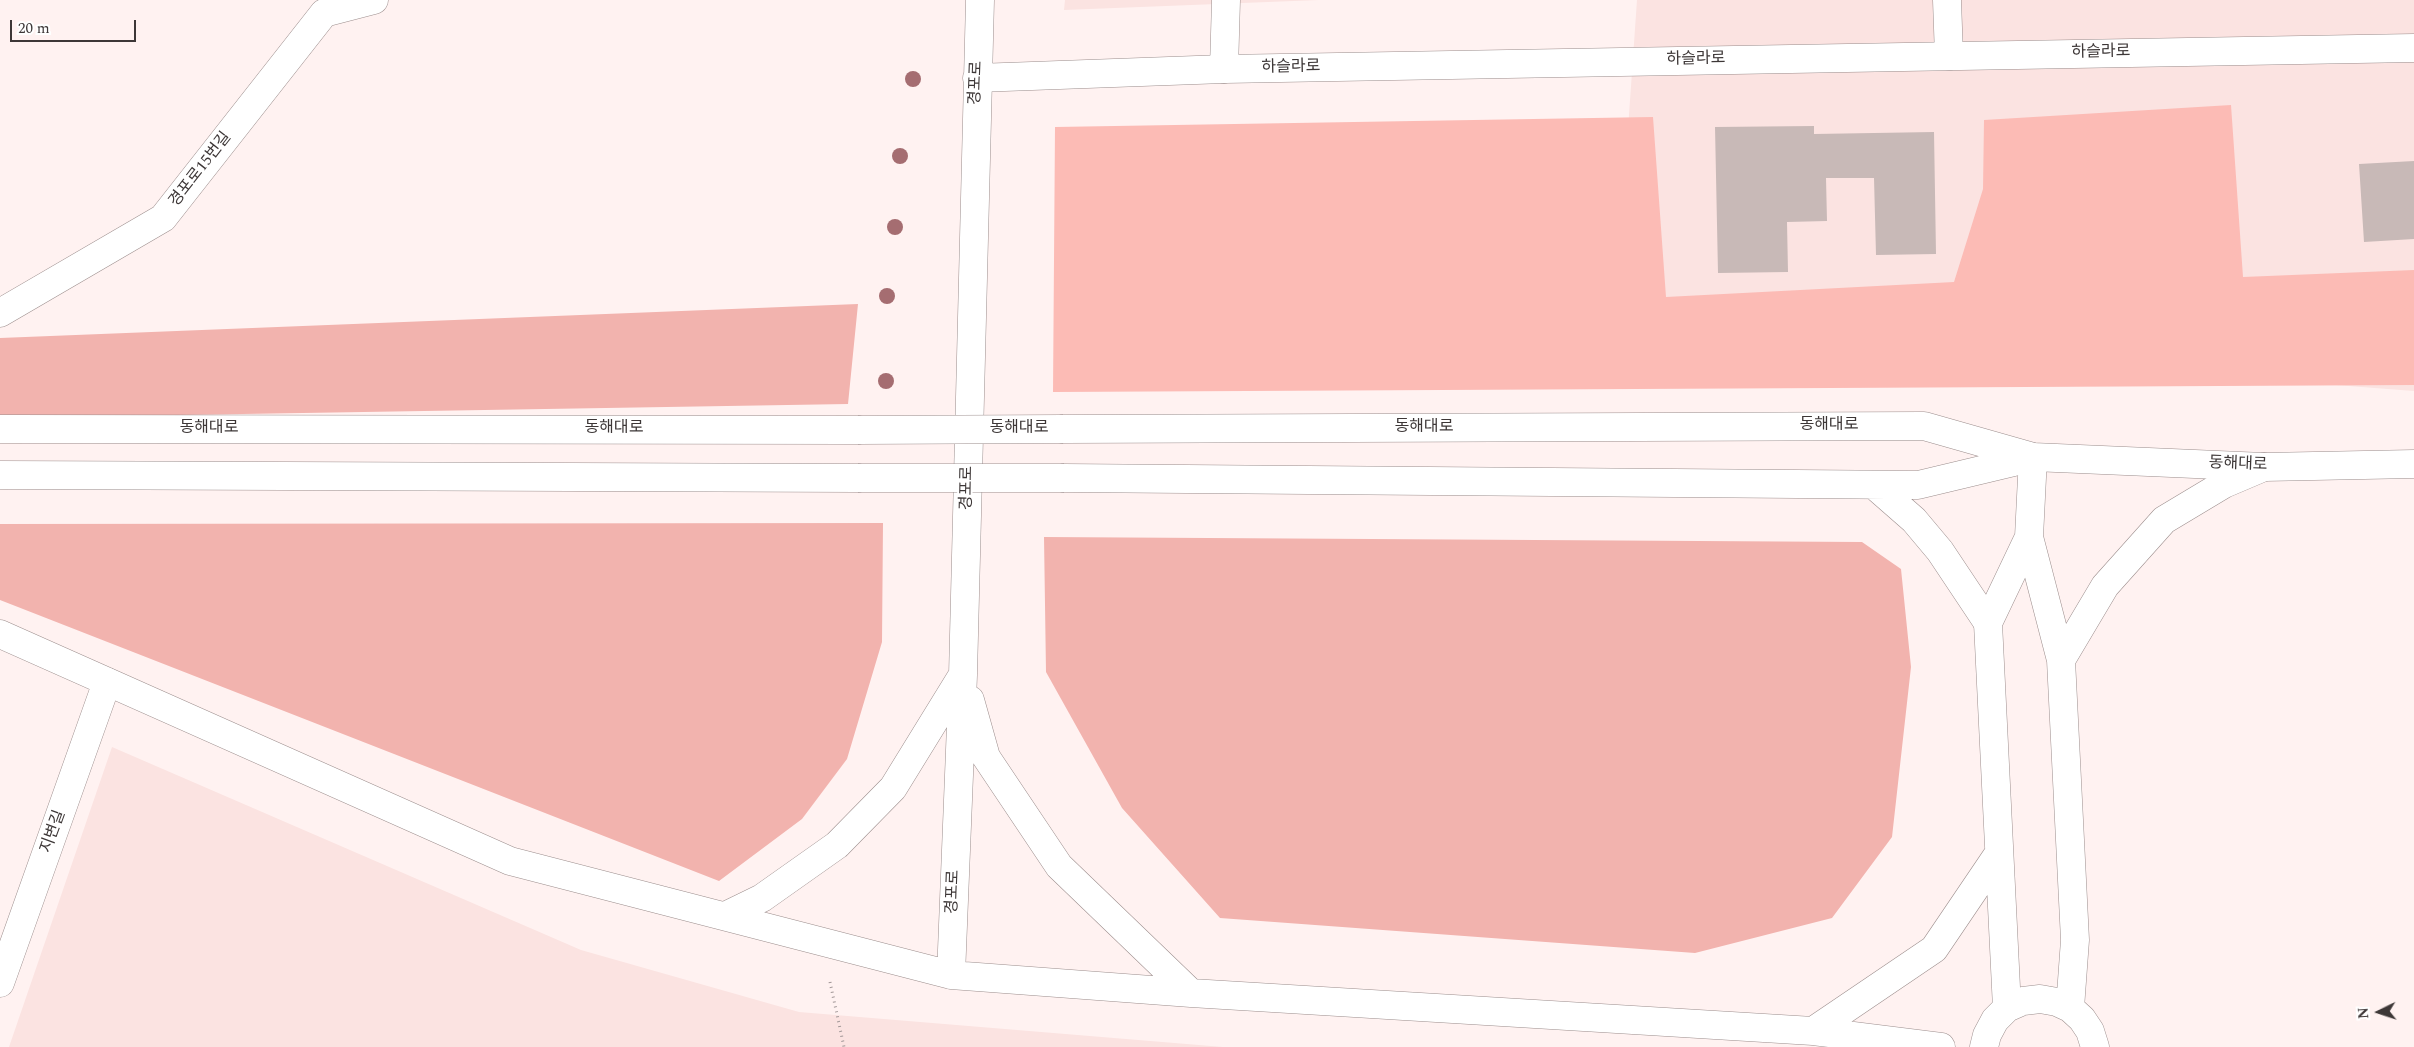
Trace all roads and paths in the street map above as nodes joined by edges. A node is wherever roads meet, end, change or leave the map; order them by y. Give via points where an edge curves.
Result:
1 (374, 0) edge
2 (980, 0) edge
3 (1226, 0) edge
4 (1947, 0) edge
5 (323, 7) edge
6 (2414, 48) edge
7 (1949, 56) junction
8 (1224, 69) junction
9 (977, 78) junction
10 (0, 313) edge
11 (0, 429) edge
12 (2033, 457) junction
13 (2414, 464) edge
14 (2264, 467) junction
15 (0, 476) edge
16 (1874, 485) junction
17 (2029, 537) junction
18 (1988, 623) junction
19 (0, 634) edge
20 (2062, 660) junction
21 (963, 675) junction
22 (107, 682) junction
23 (1999, 853) junction
24 (725, 916) junction
25 (822, 942) junction
26 (951, 975) junction
27 (0, 983) edge
28 (1191, 993) junction
29 (2007, 1008) junction
30 (2070, 1008) junction
31 (1813, 1031) junction
32 (844, 1047) edge
33 (1941, 1047) edge
34 (1984, 1047) edge
35 (2095, 1047) edge

1 - 5 street, 경포로15번길
2 - 9 street, 경포로
3 - 8 street
4 - 7 street
5 - 10 street, 경포로15번길 via 163,218
6 - 7 street, 하슬라로
7 - 8 street, 하슬라로
8 - 9 street, 하슬라로
9 - 21 street, 경포로
11 - 12 street, 동해대로, bridge via 1924,426
12 - 14 street, 동해대로
12 - 16 street, 동해대로 via 1918,485
12 - 17 street
13 - 14 street, 동해대로
14 - 20 street via 2224,484 2164,520 2105,586
15 - 16 street, 동해대로, bridge via 1064,478
16 - 18 street via 1914,520 1940,551
17 - 18 street
17 - 20 street
18 - 23 street
19 - 22 street
20 - 30 street via 2076,940
21 - 24 street via 893,788 837,844 762,898
21 - 26 street, 경포로
21 - 28 street via 986,757 1059,866
22 - 24 street via 510,861
22 - 27 street, 지변길
23 - 29 street
23 - 31 street via 1934,949
24 - 25 street
25 - 26 street
25 - 32 path
26 - 28 street
28 - 31 street
29 - 30 street via 2023,1001 2040,999
29 - 34 street via 1995,1020
30 - 35 street via 2082,1019
31 - 33 street

